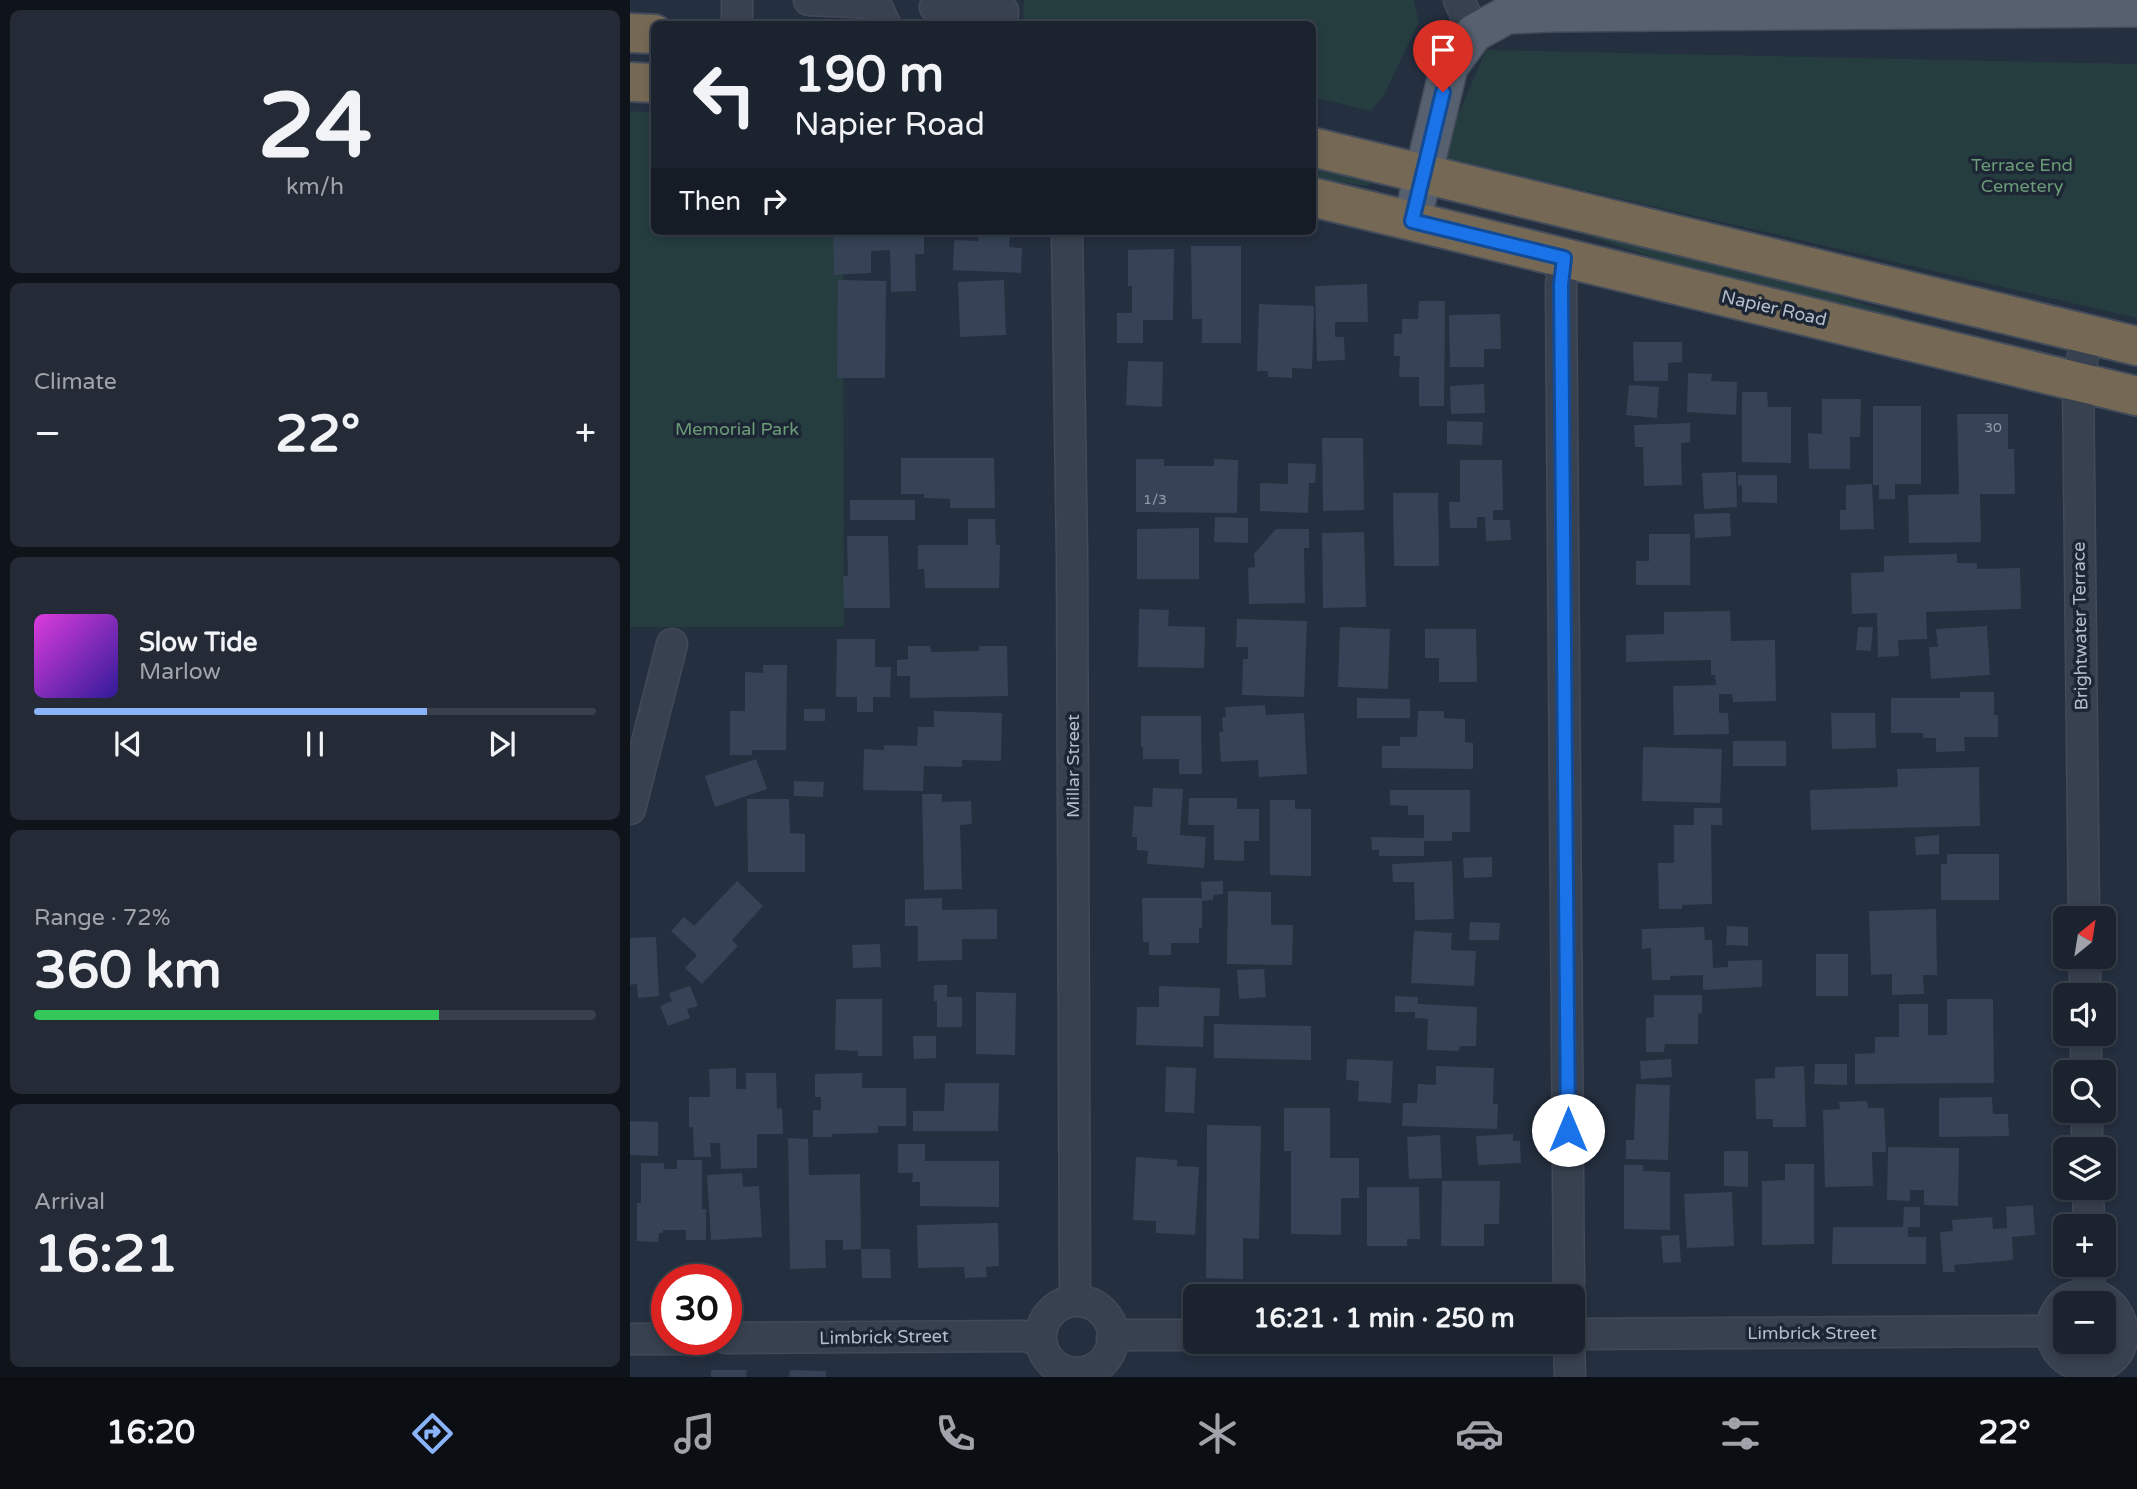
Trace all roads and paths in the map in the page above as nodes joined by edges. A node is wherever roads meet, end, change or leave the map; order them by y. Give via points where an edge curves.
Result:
1 (737, 0) edge
2 (809, 0) edge
3 (1459, 0) edge
4 (936, 7) dead end
5 (2137, 8) edge
6 (737, 21) edge
7 (884, 21) edge
8 (1002, 21) edge
9 (630, 33) edge
10 (1474, 33) junction
11 (651, 34) edge
12 (630, 82) edge
13 (651, 83) edge
14 (1316, 148) edge
15 (1422, 173) junction
16 (1316, 198) edge
17 (1412, 221) junction
18 (1067, 235) edge
19 (1564, 258) junction
20 (2087, 334) junction
21 (2137, 346) edge
22 (2078, 381) junction
23 (2137, 396) edge
24 (672, 644) dead end
25 (630, 809) edge
26 (2084, 906) edge
27 (2090, 1280) edge
28 (1569, 1284) edge
29 (1075, 1301) junction
30 (2052, 1331) junction
31 (2132, 1331) edge
32 (1585, 1334) edge
33 (1183, 1335) edge
34 (742, 1338) edge
35 (630, 1339) edge
36 (651, 1339) edge
37 (1112, 1339) junction
38 (1041, 1341) junction
39 (1569, 1354) edge
40 (2091, 1372) edge
41 (1080, 1375) edge
42 (1570, 1377) edge

1 - 6 street
2 - 7 street via 875,3
3 - 10 street
4 - 8 street via 1003,11
5 - 10 main road via 1553,13 1507,15
9 - 11 highway
10 - 15 main road via 1449,67
12 - 13 highway
14 - 15 highway
15 - 17 main road
15 - 20 highway
16 - 17 highway, Napier Road
17 - 19 highway, Napier Road
18 - 29 street, Millar Street
19 - 22 highway, Napier Road
19 - 28 street
20 - 21 highway
20 - 22 street, Brightwater Terrace
22 - 23 highway, Napier Road
22 - 26 street, Brightwater Terrace
24 - 25 street
27 - 30 street via 2053,1318
27 - 31 street
29 - 37 street via 1087,1302 1106,1316
29 - 38 street via 1064,1303 1046,1318
30 - 32 street, Limbrick Street
30 - 40 street via 2053,1344 2062,1356
31 - 40 street via 2118,1353
33 - 37 street
34 - 38 street, Limbrick Street via 1025,1336
35 - 36 street
37 - 41 street via 1103,1362
38 - 41 street via 1050,1361
39 - 42 street

